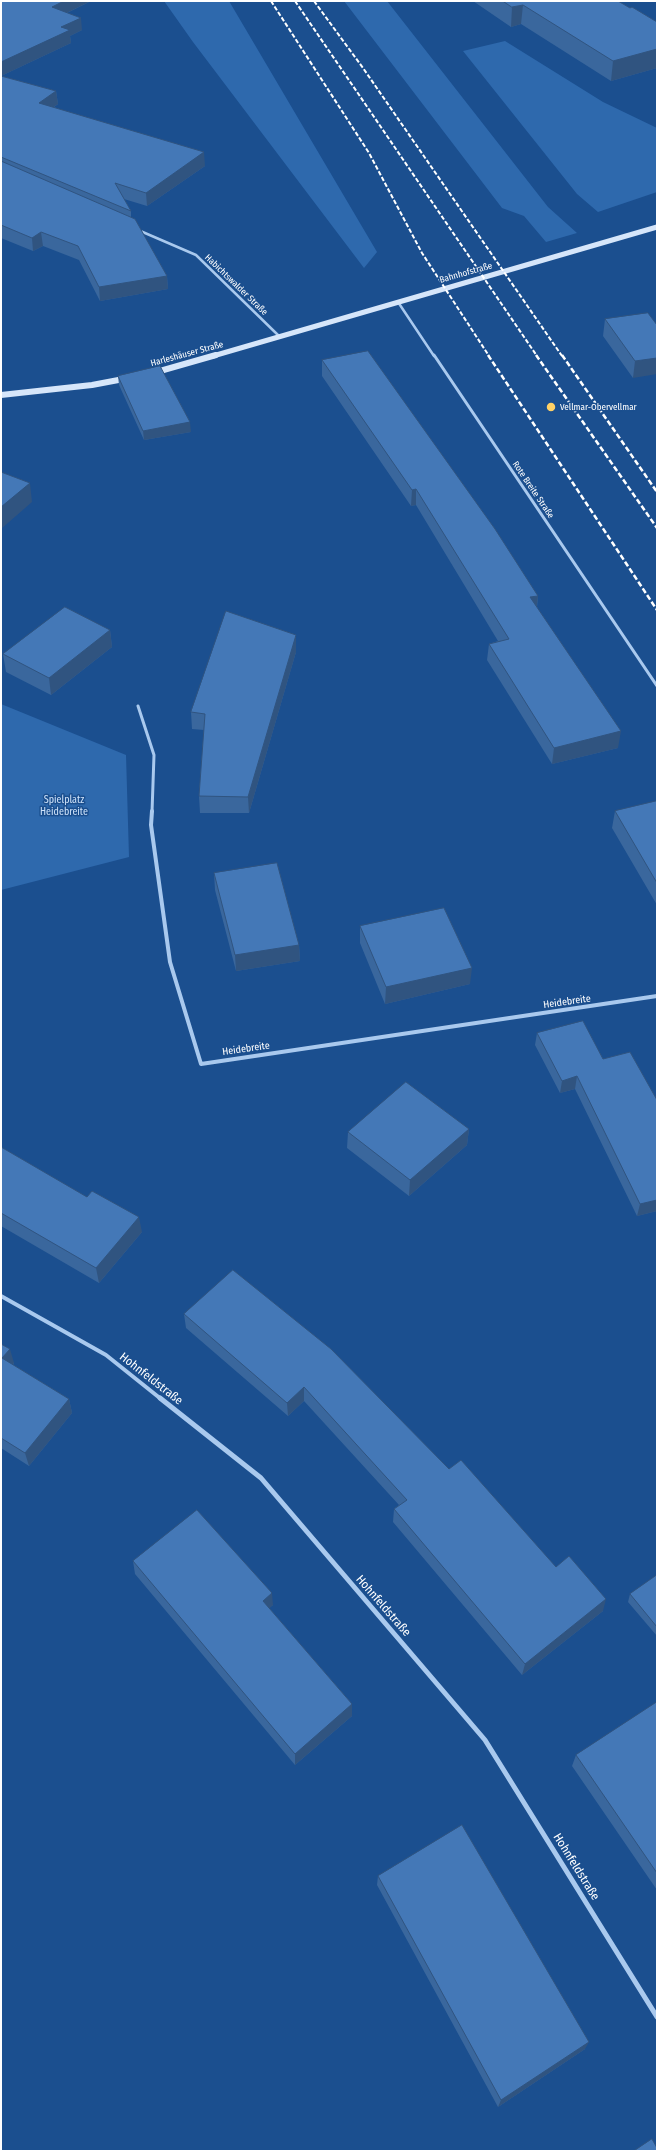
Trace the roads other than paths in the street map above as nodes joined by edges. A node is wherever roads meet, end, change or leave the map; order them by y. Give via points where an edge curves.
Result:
1 (131, 227) edge
2 (657, 227) edge
3 (398, 302) junction
4 (281, 338) junction
5 (146, 374) edge
6 (138, 376) edge
7 (2, 396) edge
8 (657, 686) edge
9 (138, 706) dead end
10 (657, 996) edge
11 (1, 1296) edge
12 (657, 2017) edge

1 - 4 street, Habichtswalder Straße via 196,255
2 - 3 main road, Bahnhofstraße
3 - 4 main road, Bahnhofstraße
3 - 8 street, Rote Breite Straße
4 - 5 main road, Harleshäuser Straße
6 - 7 main road via 92,385
9 - 10 street, Heidebreite via 154,755 151,825 170,962 201,1064
11 - 12 street, Hohnfeldstraße via 106,1356 261,1478 485,1740

